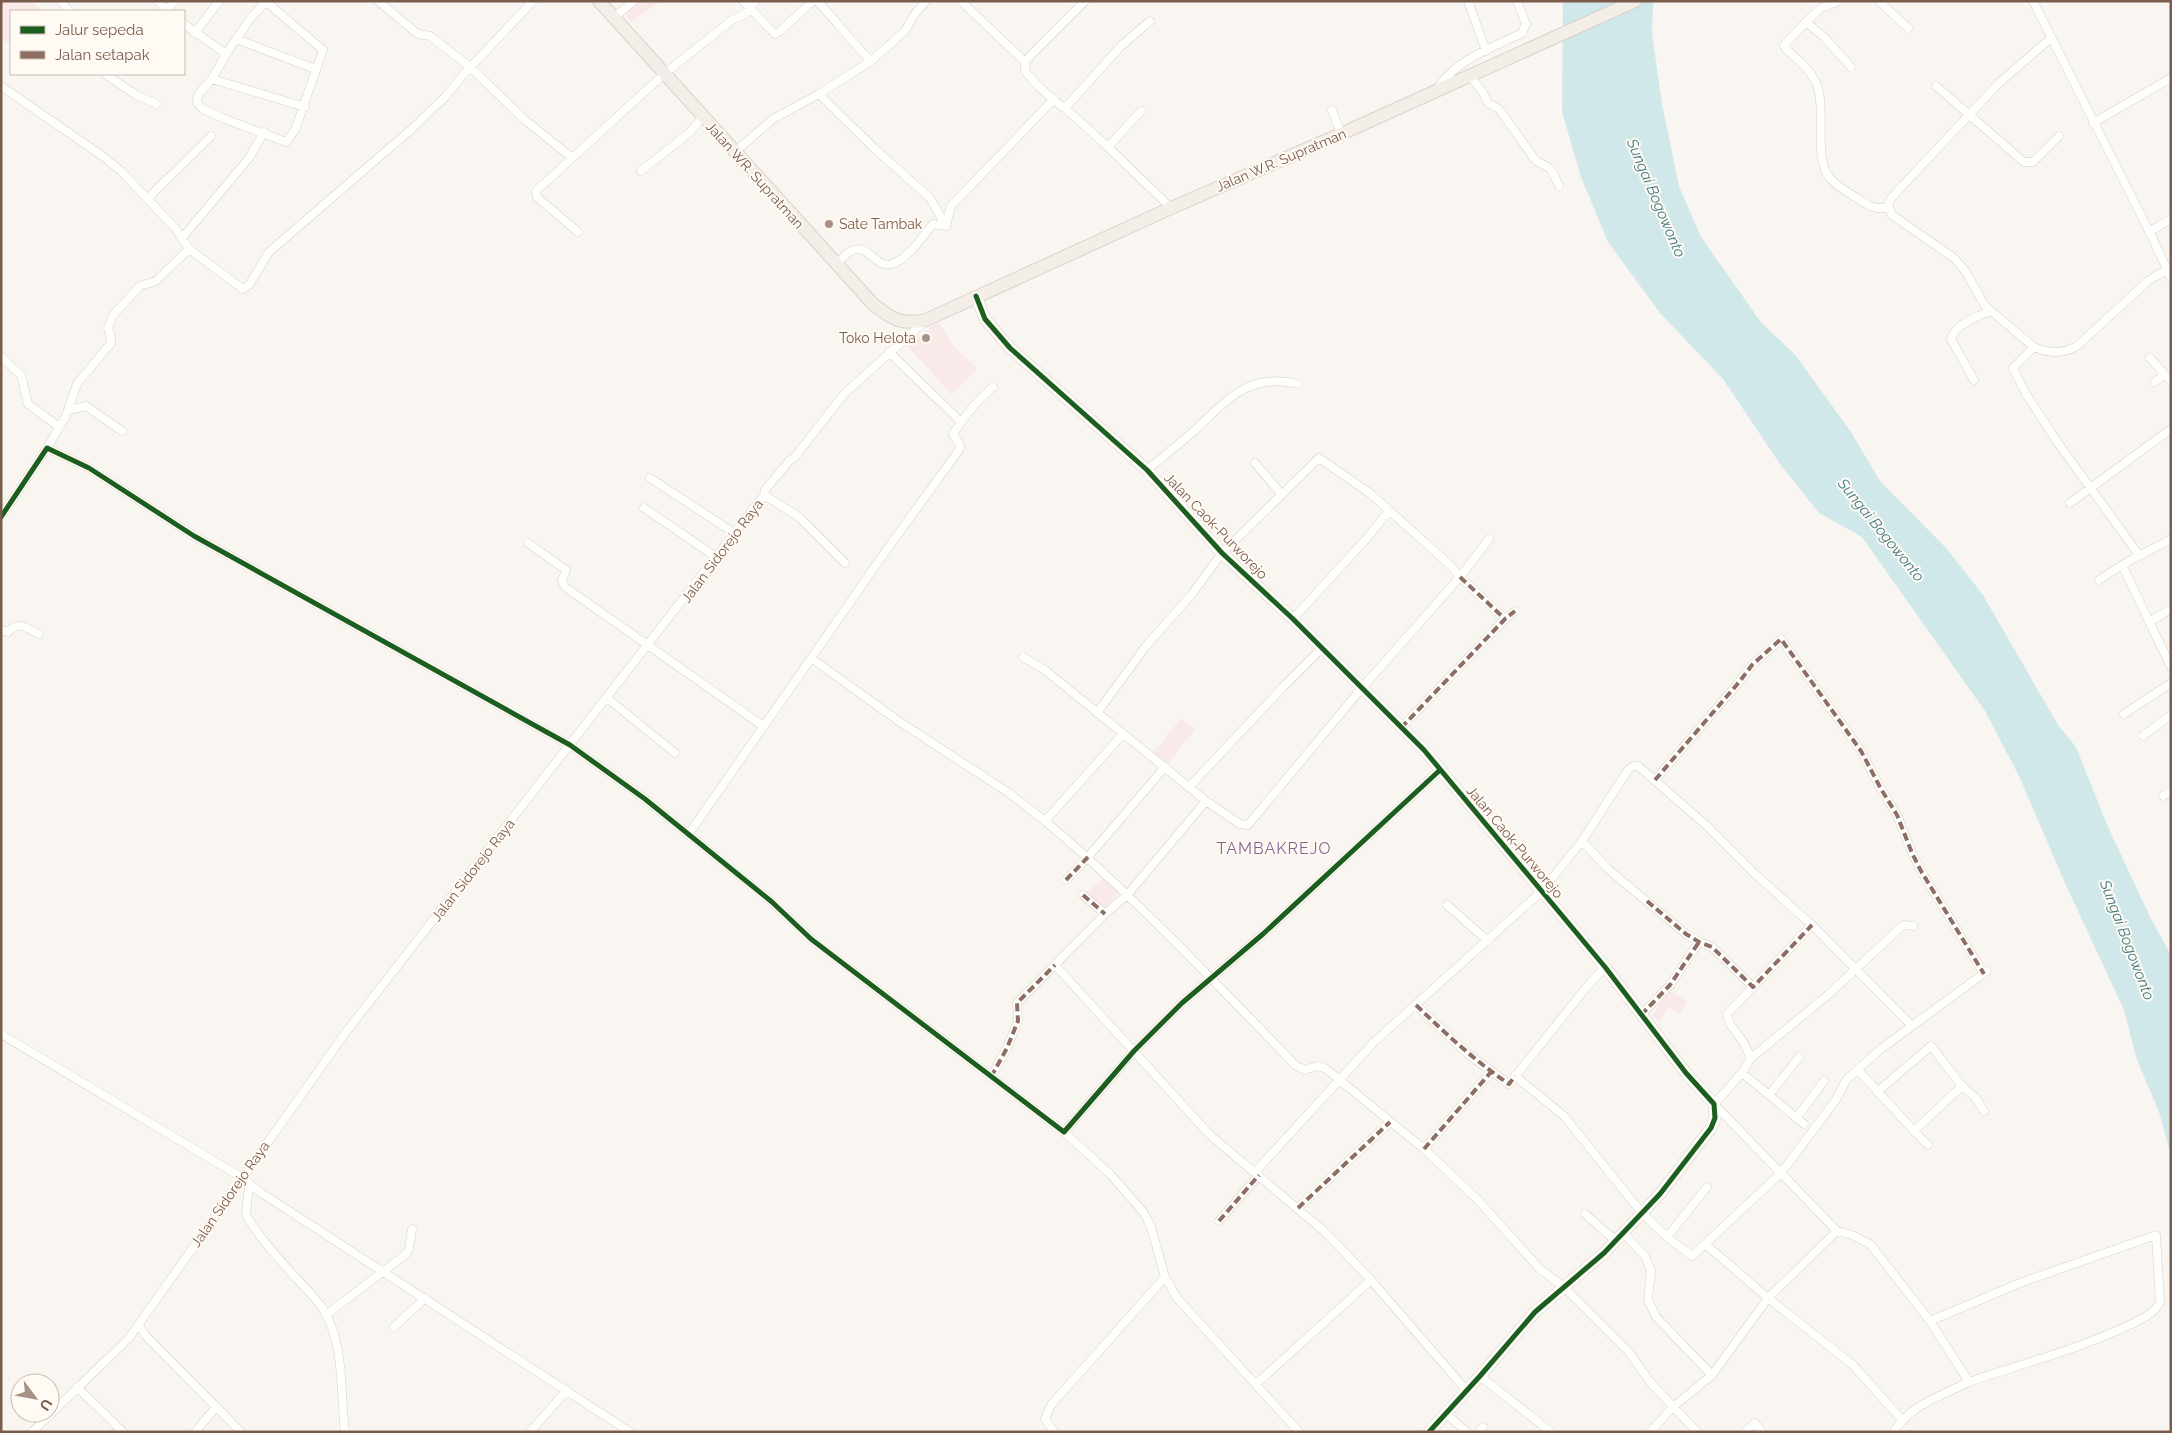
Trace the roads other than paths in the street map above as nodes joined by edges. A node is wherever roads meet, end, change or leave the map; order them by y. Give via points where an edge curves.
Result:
1 (158, 1) edge
2 (174, 1) edge
3 (219, 1) edge
4 (378, 1) edge
5 (533, 1) edge
6 (599, 1) edge
7 (634, 1) edge
8 (743, 1) edge
9 (755, 1) edge
10 (813, 1) edge
11 (817, 1) edge
12 (926, 1) edge
13 (961, 1) edge
14 (1085, 1) edge
15 (1468, 1) edge
16 (1517, 1) edge
17 (1635, 1) edge
18 (1839, 1) edge
19 (1879, 1) edge
20 (2033, 1) edge
21 (265, 2) edge
22 (749, 8) junction
23 (168, 10) edge
24 (614, 18) junction
25 (1150, 21) dead end
26 (1806, 22) junction
27 (185, 25) edge
28 (1908, 28) dead end
29 (195, 33) junction
30 (2051, 38) junction
31 (236, 39) junction
32 (1486, 51) junction
33 (226, 54) junction
34 (871, 61) junction
35 (1025, 62) junction
36 (470, 67) junction
37 (1851, 68) dead end
38 (315, 69) junction
39 (664, 74) junction
40 (106, 75) edge
41 (1470, 76) junction
42 (212, 78) junction
43 (2171, 78) edge
44 (1, 86) edge
45 (1936, 86) dead end
46 (1436, 92) junction
47 (819, 94) junction
48 (1054, 99) junction
49 (156, 104) dead end
50 (305, 106) junction
51 (1065, 108) junction
52 (1332, 110) dead end
53 (1140, 111) dead end
54 (1971, 115) junction
55 (703, 116) junction
56 (2093, 123) junction
57 (264, 132) junction
58 (1341, 134) junction
59 (211, 136) dead end
60 (2059, 136) dead end
61 (1108, 147) junction
62 (736, 152) junction
63 (572, 158) junction
64 (641, 172) dead end
65 (1559, 186) dead end
66 (148, 198) junction
67 (1171, 208) junction
68 (1888, 208) junction
69 (2171, 219) edge
70 (946, 226) junction
71 (578, 232) dead end
72 (2149, 232) junction
73 (182, 238) junction
74 (189, 249) junction
75 (836, 265) junction
76 (2169, 275) edge
77 (976, 296) junction
78 (1991, 311) junction
79 (926, 320) junction
80 (2034, 347) junction
81 (889, 352) junction
82 (1, 357) edge
83 (2150, 358) dead end
84 (2164, 374) junction
85 (1974, 380) dead end
86 (2171, 381) edge
87 (2155, 382) dead end
88 (1298, 384) dead end
89 (993, 387) dead end
90 (69, 410) junction
91 (961, 422) junction
92 (58, 426) junction
93 (2171, 429) edge
94 (122, 431) dead end
95 (47, 448) junction
96 (1255, 463) dead end
97 (1147, 470) junction
98 (650, 478) dead end
99 (2092, 488) junction
100 (764, 495) junction
101 (1281, 496) junction
102 (2070, 503) dead end
103 (644, 508) dead end
104 (1389, 511) junction
105 (1, 517) edge
106 (734, 533) junction
107 (1489, 539) dead end
108 (2170, 540) edge
109 (528, 543) dead end
110 (1222, 553) junction
111 (2139, 555) junction
112 (716, 556) junction
113 (845, 563) dead end
114 (2122, 565) junction
115 (1460, 577) junction
116 (2099, 580) dead end
117 (2171, 610) edge
118 (1515, 611) dead end
119 (1505, 618) junction
120 (1292, 619) junction
121 (2149, 622) junction
122 (1, 630) edge
123 (39, 634) dead end
124 (647, 647) junction
125 (1321, 649) junction
126 (1023, 657) dead end
127 (811, 658) junction
128 (2171, 667) edge
129 (2171, 683) edge
130 (1361, 689) junction
131 (607, 698) junction
132 (1097, 713) junction
133 (2124, 714) dead end
134 (2171, 715) edge
135 (763, 726) junction
136 (1401, 728) junction
137 (1123, 734) junction
138 (2143, 736) dead end
139 (570, 745) junction
140 (675, 754) dead end
141 (1165, 767) junction
142 (1440, 770) junction
143 (1655, 780) junction
144 (1189, 787) junction
145 (2171, 792) edge
146 (2163, 796) dead end
147 (1206, 801) junction
148 (1045, 821) junction
149 (688, 834) junction
150 (1582, 841) junction
151 (1088, 857) junction
152 (1066, 880) dead end
153 (1540, 892) junction
154 (1128, 894) junction
155 (1083, 895) dead end
156 (1447, 905) dead end
157 (1105, 914) junction
158 (1812, 924) junction
159 (1913, 926) dead end
160 (1488, 941) junction
161 (1699, 942) junction
162 (1055, 965) junction
163 (1605, 968) junction
164 (1857, 969) junction
165 (1211, 978) junction
166 (1753, 987) junction
167 (1416, 1005) junction
168 (1641, 1015) junction
169 (1912, 1026) junction
170 (1, 1034) edge
171 (1134, 1051) junction
172 (1799, 1057) dead end
173 (1751, 1058) junction
174 (1858, 1070) junction
175 (1491, 1072) junction
176 (1742, 1073) junction
177 (1515, 1076) junction
178 (991, 1077) junction
179 (1340, 1080) junction
180 (1824, 1081) dead end
181 (1962, 1086) junction
182 (1877, 1092) junction
183 (1768, 1095) junction
184 (1714, 1104) junction
185 (1984, 1111) dead end
186 (1796, 1117) junction
187 (1390, 1122) junction
188 (1804, 1124) dead end
189 (1914, 1131) junction
190 (1064, 1132) junction
191 (1928, 1145) dead end
192 (1424, 1150) junction
193 (1781, 1173) junction
194 (1257, 1174) junction
195 (241, 1177) junction
196 (249, 1183) junction
197 (1707, 1187) dead end
198 (1298, 1208) junction
199 (1642, 1213) junction
200 (1585, 1214) dead end
201 (1219, 1220) dead end
202 (412, 1229) dead end
203 (1837, 1231) junction
204 (1619, 1237) junction
205 (1667, 1237) junction
206 (1705, 1244) junction
207 (385, 1272) junction
208 (1165, 1277) junction
209 (1371, 1280) junction
210 (1564, 1287) junction
211 (425, 1298) junction
212 (1768, 1298) junction
213 (326, 1315) junction
214 (1930, 1321) junction
215 (139, 1325) junction
216 (394, 1327) dead end
217 (1712, 1375) junction
218 (1480, 1376) junction
219 (1969, 1382) junction
220 (1256, 1384) junction
221 (77, 1388) junction
222 (566, 1390) junction
223 (1466, 1390) junction
224 (216, 1407) junction
225 (1673, 1407) junction
226 (1446, 1414) junction
227 (1902, 1420) junction
228 (32, 1432) edge
229 (123, 1432) edge
230 (195, 1432) edge
231 (241, 1432) edge
232 (345, 1432) edge
233 (530, 1432) edge
234 (630, 1432) edge
235 (1054, 1432) edge
236 (1299, 1432) edge
237 (1429, 1432) edge
238 (1467, 1432) edge
239 (1551, 1432) edge
240 (1650, 1432) edge
241 (1698, 1432) edge
242 (1745, 1432) edge
243 (1762, 1432) edge
244 (1894, 1432) edge

1 - 23 street
2 - 23 street
3 - 29 street
4 - 36 street via 418,34 430,36
5 - 36 street
6 - 24 main road, Jalan WR. Supratman
7 - 24 street
8 - 22 street
9 - 22 street
10 - 22 street via 774,34
11 - 34 street
12 - 34 street via 905,31
13 - 35 street
14 - 35 street
15 - 32 street
16 - 32 street via 1525,29
17 - 41 main road, Jalan W.R. Supratman
18 - 26 street via 1821,8
19 - 28 street
20 - 30 street
21 - 31 street
21 - 38 street via 322,50
22 - 39 street
24 - 39 main road, Jalan WR. Supratman
25 - 51 street via 1121,46
26 - 37 street
26 - 68 street via 1784,46 1805,66 1818,88 1825,168 1829,176 1855,196 1876,208
27 - 29 street
29 - 33 street
30 - 54 street via 1999,83
30 - 56 street
31 - 33 street
31 - 38 street
32 - 46 street via 1460,64 1444,77
33 - 42 street
34 - 47 street
35 - 48 street via 1025,70 1032,80
36 - 63 street via 525,120
36 - 74 street via 414,128 269,252 246,288 238,287
38 - 50 street
39 - 55 main road, Jalan WR. Supratman
39 - 63 street
40 - 49 street
41 - 46 main road, Jalan W.R. Supratman
41 - 65 street via 1488,102 1499,108 1535,160 1551,168
42 - 50 street
42 - 57 street via 198,104 225,119
43 - 56 street
44 - 66 street via 101,155
45 - 54 street
46 - 58 main road, Jalan W.R. Supratman
47 - 62 street via 772,119
47 - 70 street via 930,198
48 - 51 street
48 - 70 street via 951,206
50 - 57 street via 288,141
51 - 61 street
52 - 58 street
53 - 61 street
54 - 60 street via 2024,162 2033,162
54 - 68 street via 1892,197
55 - 62 main road, Jalan WR. Supratman
55 - 64 street via 689,133
56 - 72 street
57 - 73 street via 249,158
58 - 67 main road, Jalan W.R. Supratman
59 - 66 street
61 - 67 street
62 - 75 main road, Jalan WR. Supratman
63 - 71 street via 536,194
66 - 73 street
67 - 77 main road, Jalan W.R. Supratman
68 - 78 street via 1902,223 1954,258
69 - 72 street
70 - 75 street via 933,224 892,265 882,264 859,249 850,251
72 - 76 street
73 - 74 street
74 - 90 street via 156,280 140,286 113,315 108,328 111,343 78,384
75 - 79 main road, Jalan WR. Supratman via 872,304 886,314 904,322
76 - 80 street via 2157,275 2148,281 2069,351 2048,352
77 - 79 main road, Jalan W.R. Supratman
77 - 97 street, Jalan Caok-Purworejo via 985,319 1010,348
78 - 80 street
78 - 85 street via 1958,329 1951,339
79 - 81 street, Jalan Sidorejo Raya
80 - 99 street via 2015,364 2014,372 2058,443
81 - 91 street
81 - 100 street, Jalan Sidorejo Raya via 844,394
82 - 92 street via 22,375 28,404
83 - 84 street
84 - 86 street
84 - 87 street
88 - 97 street via 1279,381 1246,388 1225,400
89 - 91 street
90 - 92 street
90 - 94 street via 86,406
91 - 127 street via 953,434 960,447
92 - 95 street
93 - 99 street
95 - 105 street
95 - 139 street via 89,468 194,536
96 - 101 street
97 - 110 street, Jalan Caok-Purworejo
98 - 106 street
99 - 102 street
99 - 111 street
100 - 106 street, Jalan Sidorejo Raya
100 - 113 street via 799,517
101 - 104 street via 1320,458 1371,494
101 - 110 street
103 - 112 street
104 - 115 street
104 - 120 street
106 - 112 street, Jalan Sidorejo Raya
107 - 115 street
108 - 111 street
109 - 124 street via 566,570 562,581 564,587 641,639
110 - 120 street, Jalan Caok-Purworejo
110 - 132 street via 1192,594 1146,646
111 - 114 street
112 - 124 street, Jalan Sidorejo Raya
114 - 116 street
114 - 121 street
115 - 119 street
115 - 130 street
117 - 121 street
118 - 119 street
119 - 136 street
120 - 125 street, Jalan Caok-Purworejo
121 - 128 street
122 - 123 street via 8,632 14,625 19,625
124 - 131 street, Jalan Sidorejo Raya
124 - 135 street
125 - 130 street, Jalan Caok-Purworejo
125 - 144 street
126 - 132 street via 1045,670
127 - 135 street
127 - 148 street via 900,722 985,776
129 - 133 street
130 - 136 street, Jalan Caok-Purworejo
130 - 147 street via 1248,825 1240,824
131 - 139 street, Jalan Sidorejo Raya
131 - 140 street
132 - 137 street
134 - 138 street
135 - 149 street
136 - 142 street, Jalan Caok-Purworejo
137 - 141 street
137 - 148 street
139 - 149 street via 638,793
139 - 195 street, Jalan Sidorejo Raya via 358,1017
141 - 144 street
141 - 151 street
142 - 153 street, Jalan Caok-Purworejo
142 - 165 street
143 - 150 street via 1638,766 1628,770
143 - 158 street
143 - 169 street via 1752,665 1781,639 1861,751 1897,814 1921,871 1985,973
144 - 147 street
145 - 146 street
147 - 154 street
148 - 151 street
149 - 178 street via 772,902 811,939
150 - 153 street
150 - 161 street via 1608,870
151 - 152 street
151 - 154 street
153 - 160 street
153 - 163 street, Jalan Caok-Purworejo
154 - 157 street
154 - 165 street
155 - 157 street
156 - 160 street
157 - 162 street
158 - 164 street
158 - 166 street
159 - 164 street via 1904,925
160 - 167 street
161 - 166 street via 1712,947
161 - 168 street via 1670,985
162 - 171 street
162 - 178 street via 1017,1003 1018,1020
163 - 168 street, Jalan Caok-Purworejo
163 - 177 street
164 - 169 street
164 - 173 street
165 - 171 street
165 - 179 street via 1295,1065 1305,1070 1322,1066
166 - 173 street via 1727,1014
167 - 175 street
167 - 179 street via 1374,1042
168 - 184 street, Jalan Caok-Purworejo
169 - 174 street
170 - 195 street
171 - 190 street
171 - 194 street via 1210,1135
172 - 183 street
173 - 176 street
174 - 182 street
174 - 193 street via 1847,1079 1835,1101
175 - 177 street via 1509,1084
175 - 192 street
176 - 183 street
176 - 184 street
177 - 199 street via 1564,1116
178 - 190 street
179 - 187 street
179 - 194 street
180 - 186 street
181 - 182 street via 1931,1046
181 - 185 street
181 - 189 street
182 - 189 street
183 - 186 street
184 - 193 street
184 - 199 street via 1715,1118 1711,1128
186 - 188 street
187 - 192 street
187 - 198 street
189 - 191 street
190 - 208 street via 1110,1175 1144,1213
192 - 210 street via 1482,1204 1540,1269
193 - 203 street
193 - 206 street
194 - 198 street
194 - 201 street
195 - 196 street
195 - 215 street, Jalan Sidorejo Raya
196 - 207 street
196 - 213 street via 246,1214 249,1220
197 - 205 street
198 - 209 street
199 - 204 street
199 - 205 street
200 - 204 street
202 - 207 street via 406,1254
203 - 212 street
203 - 214 street via 1870,1244
204 - 210 street
204 - 217 street via 1645,1256 1651,1271 1648,1300 1656,1317
205 - 206 street via 1692,1256
206 - 212 street
207 - 211 street
207 - 213 street
208 - 220 street via 1177,1298
208 - 235 street via 1051,1405 1046,1419
209 - 220 street
209 - 223 street
210 - 218 street via 1535,1312
210 - 225 street via 1629,1352
211 - 216 street
211 - 222 street
212 - 217 street
212 - 227 street via 1852,1365
213 - 232 street via 333,1330 339,1362
214 - 219 street
214 - 219 street via 2020,1283 2156,1235 2160,1302 2152,1312 2091,1340
215 - 221 street, Jalan Sidorejo Raya
215 - 224 street via 144,1335
217 - 225 street
218 - 223 street
218 - 239 street
219 - 227 street via 1921,1405
220 - 236 street
221 - 228 street, Jalan Sidorejo Raya
221 - 229 street
222 - 233 street
222 - 234 street
223 - 226 street
224 - 230 street
224 - 231 street
225 - 240 street
225 - 241 street
226 - 237 street
226 - 238 street
227 - 244 street
242 - 243 street via 1755,1423

